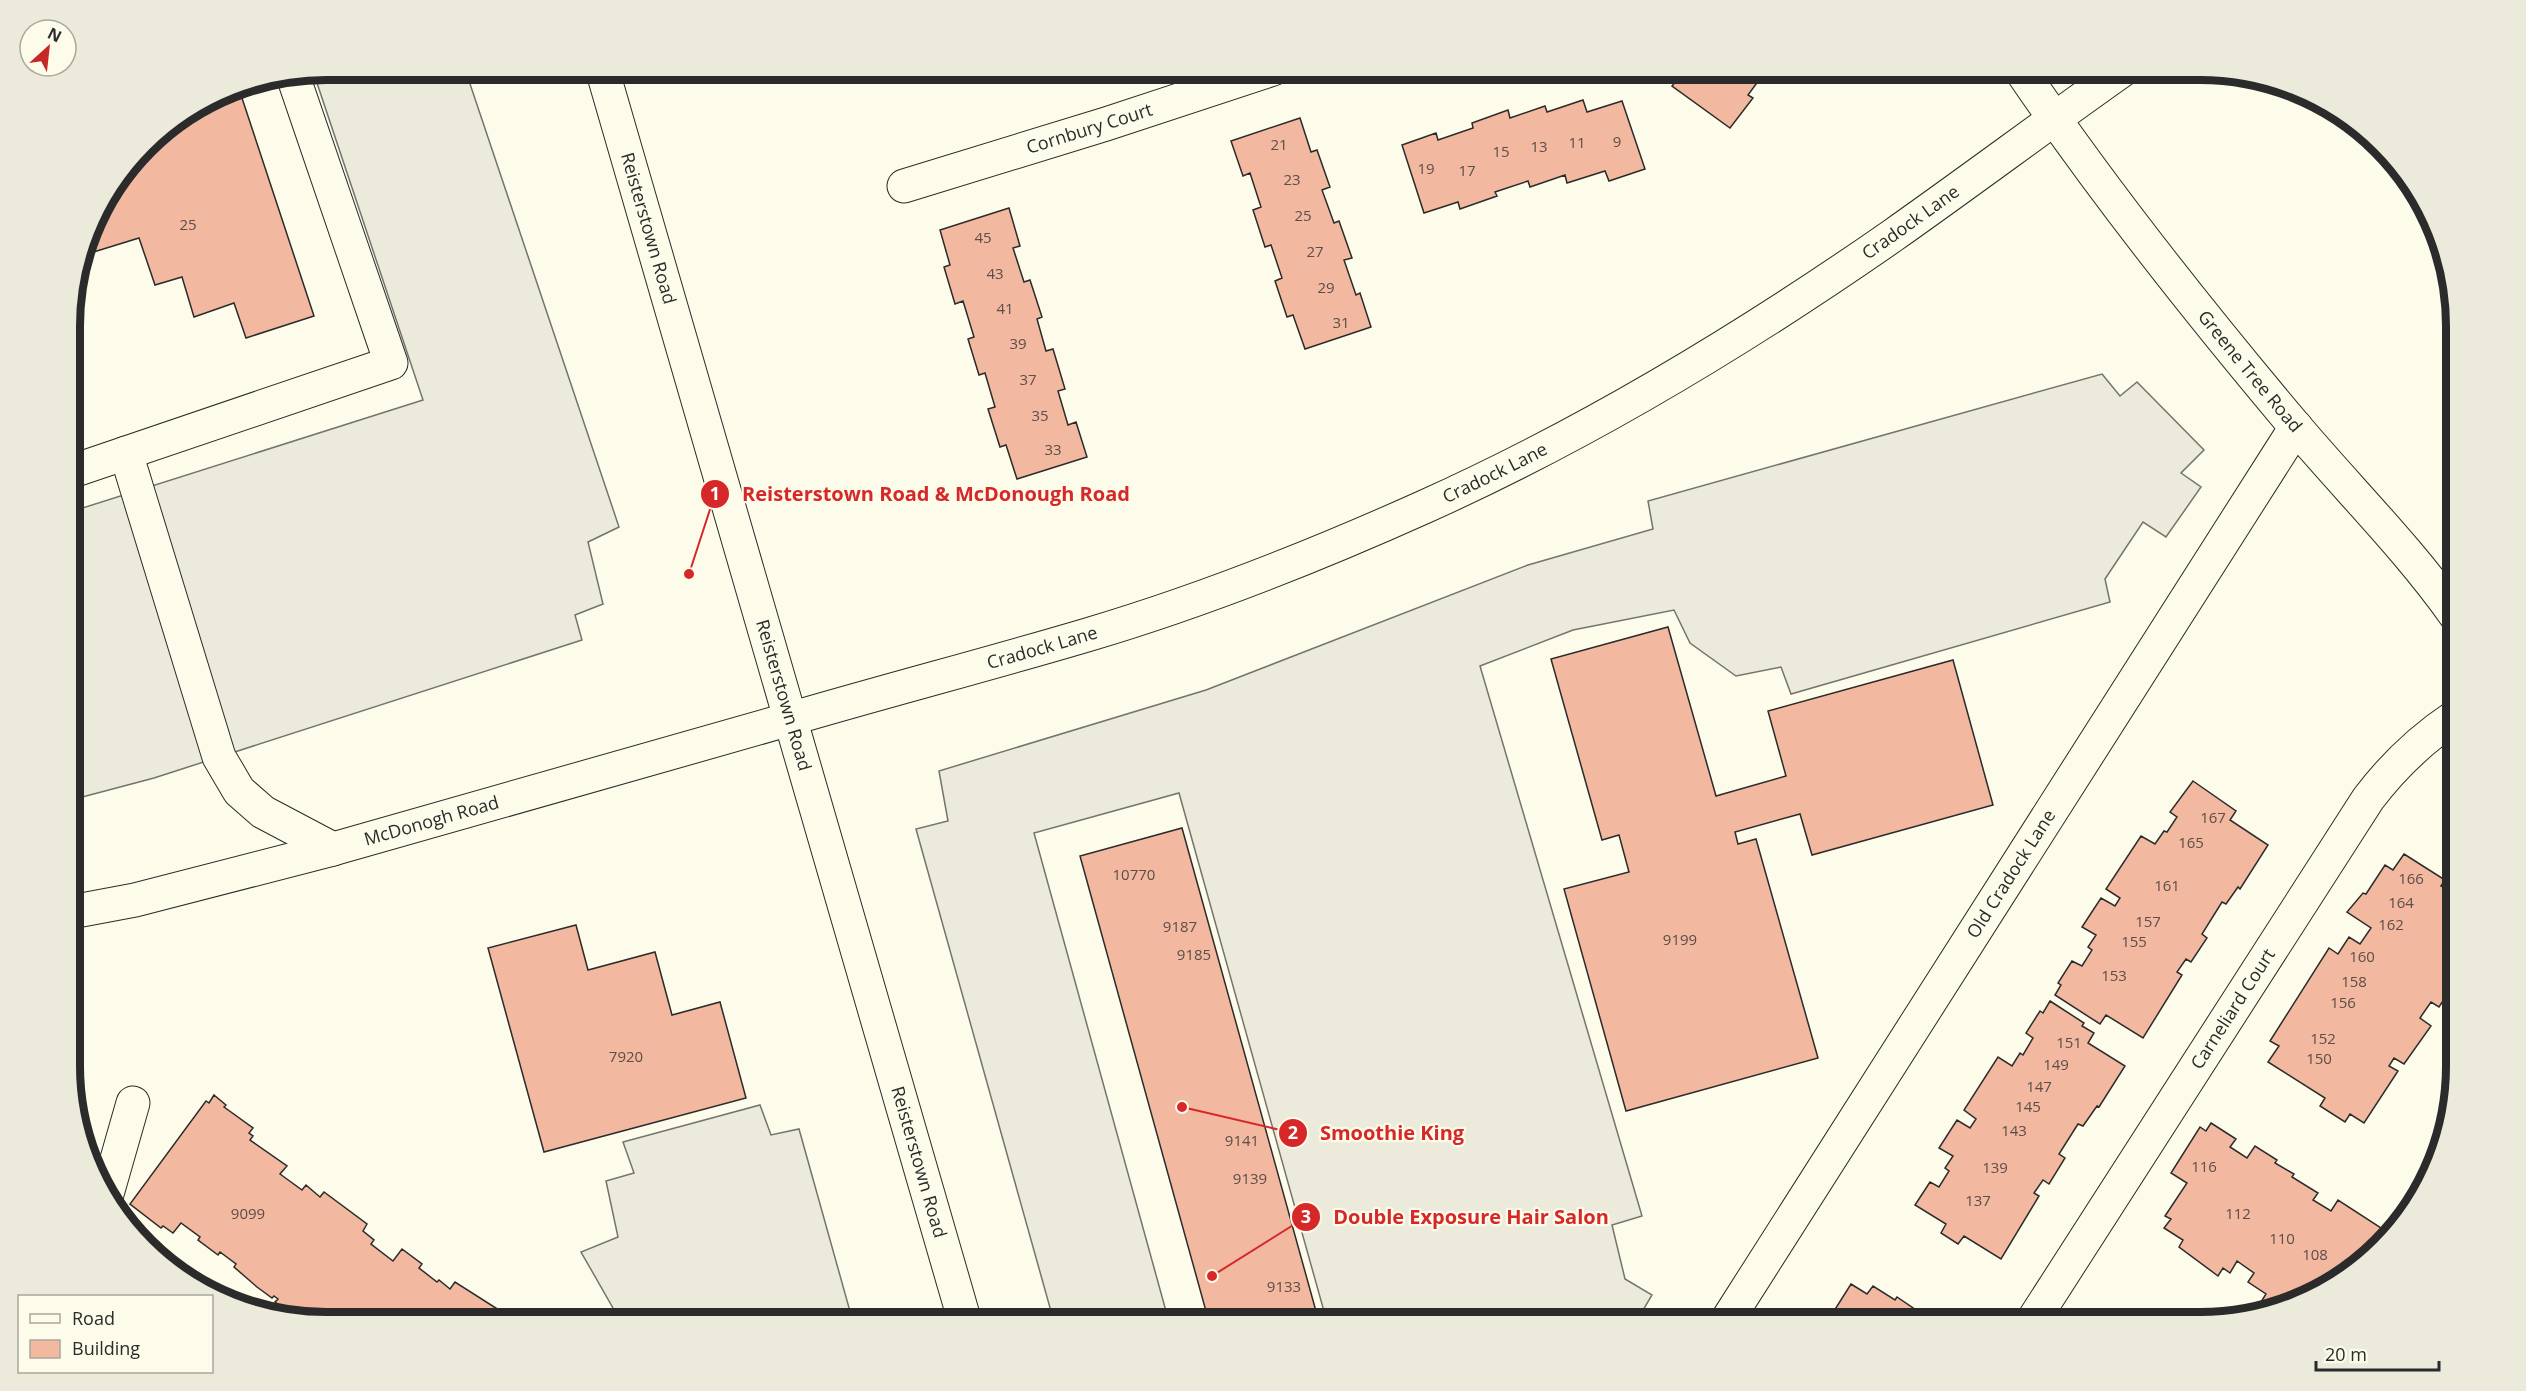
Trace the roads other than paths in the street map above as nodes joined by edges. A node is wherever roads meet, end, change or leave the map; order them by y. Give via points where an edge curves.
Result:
1 (605, 80) edge
2 (1240, 80) edge
3 (2027, 80) edge
4 (2109, 80) edge
5 (295, 82) edge
6 (2054, 119) junction
7 (904, 186) dead end
8 (2296, 427) junction
9 (126, 453) junction
10 (80, 469) edge
11 (2446, 602) edge
12 (790, 719) junction
13 (2446, 724) edge
14 (333, 849) junction
15 (80, 910) edge
16 (133, 1103) dead end
17 (110, 1183) edge
18 (961, 1312) edge
19 (1732, 1312) edge
20 (2038, 1312) edge

1 - 12 street, Reisterstown Road
2 - 7 street, Cornbury Court
3 - 6 street, Greene Tree Road
4 - 6 street, Cradock Lane
5 - 9 street via 391,363
6 - 8 street, Greene Tree Road via 2182,291
6 - 12 street, Cradock Lane via 1891,237 1739,338 1623,407 1426,506 1187,602
8 - 11 street, Greene Tree Road
8 - 19 street, Old Cradock Lane
9 - 10 street
9 - 14 street via 219,757 239,791 263,812
12 - 14 street, McDonogh Road
12 - 18 street, Reisterstown Road
13 - 20 street, Carneliard Court via 2411,750 2368,799
14 - 15 street, McDonogh Road
16 - 17 street

